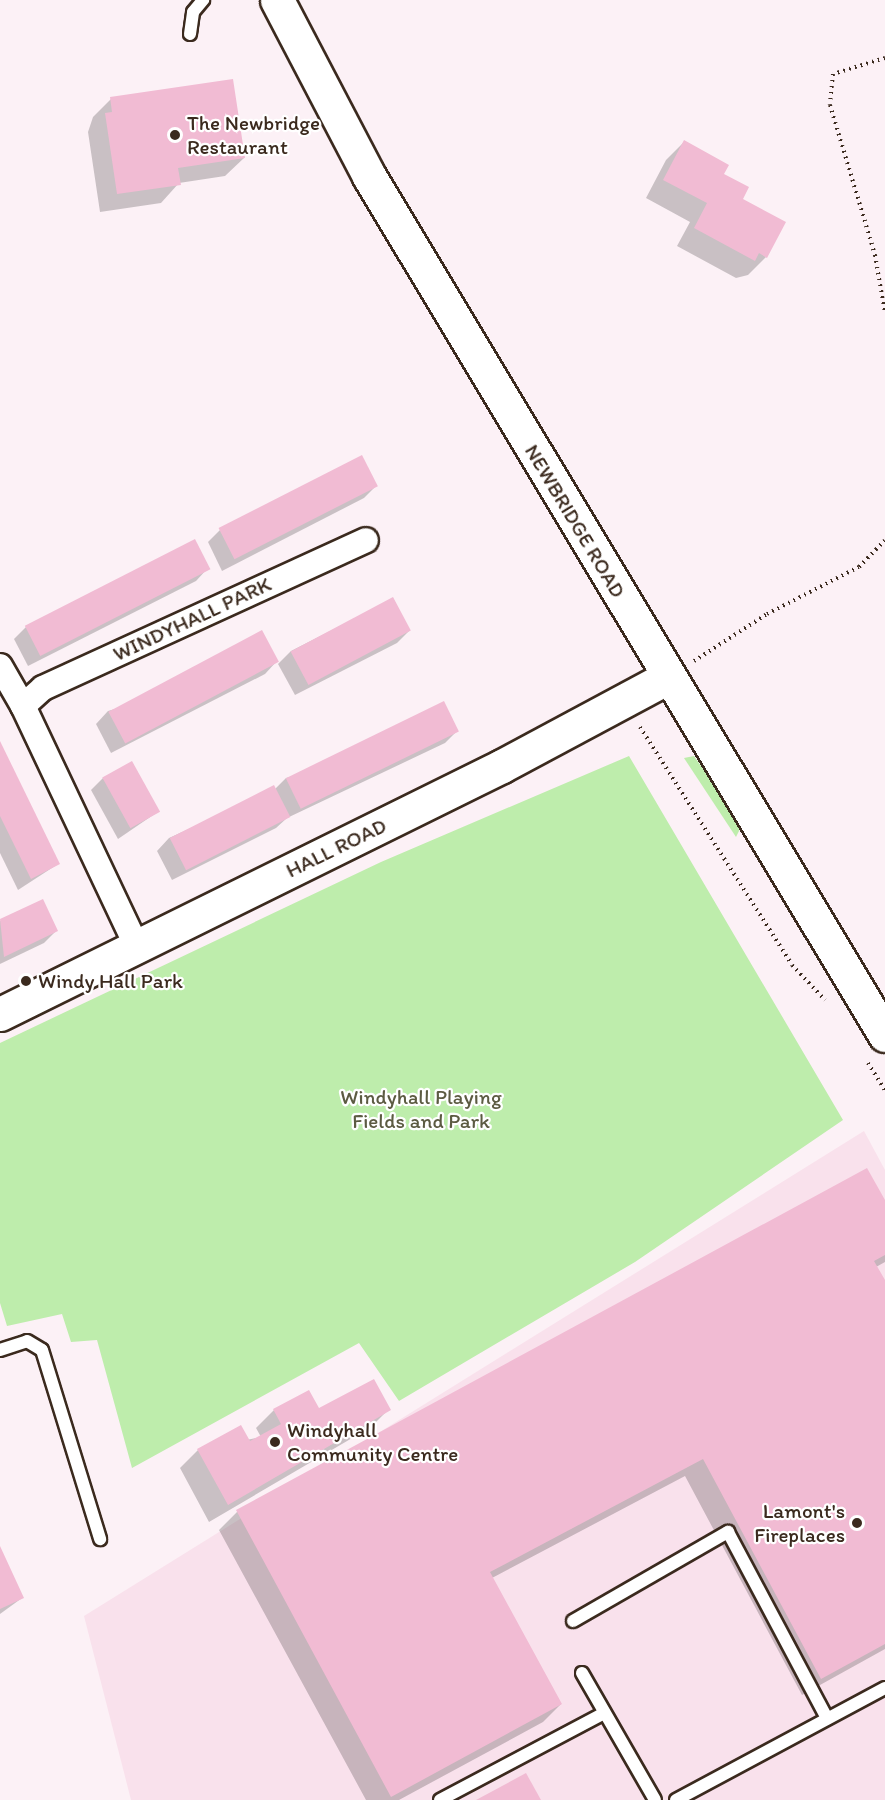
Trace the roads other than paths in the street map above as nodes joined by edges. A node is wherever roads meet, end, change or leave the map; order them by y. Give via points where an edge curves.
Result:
1 (203, 0) edge
2 (277, 0) edge
3 (190, 34) dead end
4 (366, 540) dead end
5 (0, 666) edge
6 (668, 677) junction
7 (22, 706) junction
8 (136, 947) junction
9 (0, 1014) edge
10 (874, 1044) edge
11 (0, 1350) edge
12 (100, 1539) dead end
13 (573, 1621) dead end
14 (582, 1673) dead end
15 (885, 1688) edge
16 (604, 1713) junction
17 (827, 1718) junction
18 (440, 1800) edge
19 (655, 1800) edge
20 (676, 1800) edge

1 - 3 lane via 194,12
2 - 6 main road, NEWBRIDGE ROAD via 369,176
4 - 7 street, WINDYHALL PARK via 43,688
5 - 7 street
6 - 8 main road, HALL ROAD via 633,699
6 - 10 main road, NEWBRIDGE ROAD
7 - 8 street
8 - 9 main road, HALL ROAD
11 - 12 lane via 27,1341 42,1350
13 - 17 lane via 729,1532
14 - 16 lane
15 - 17 lane
16 - 18 lane
16 - 19 lane
17 - 20 lane

